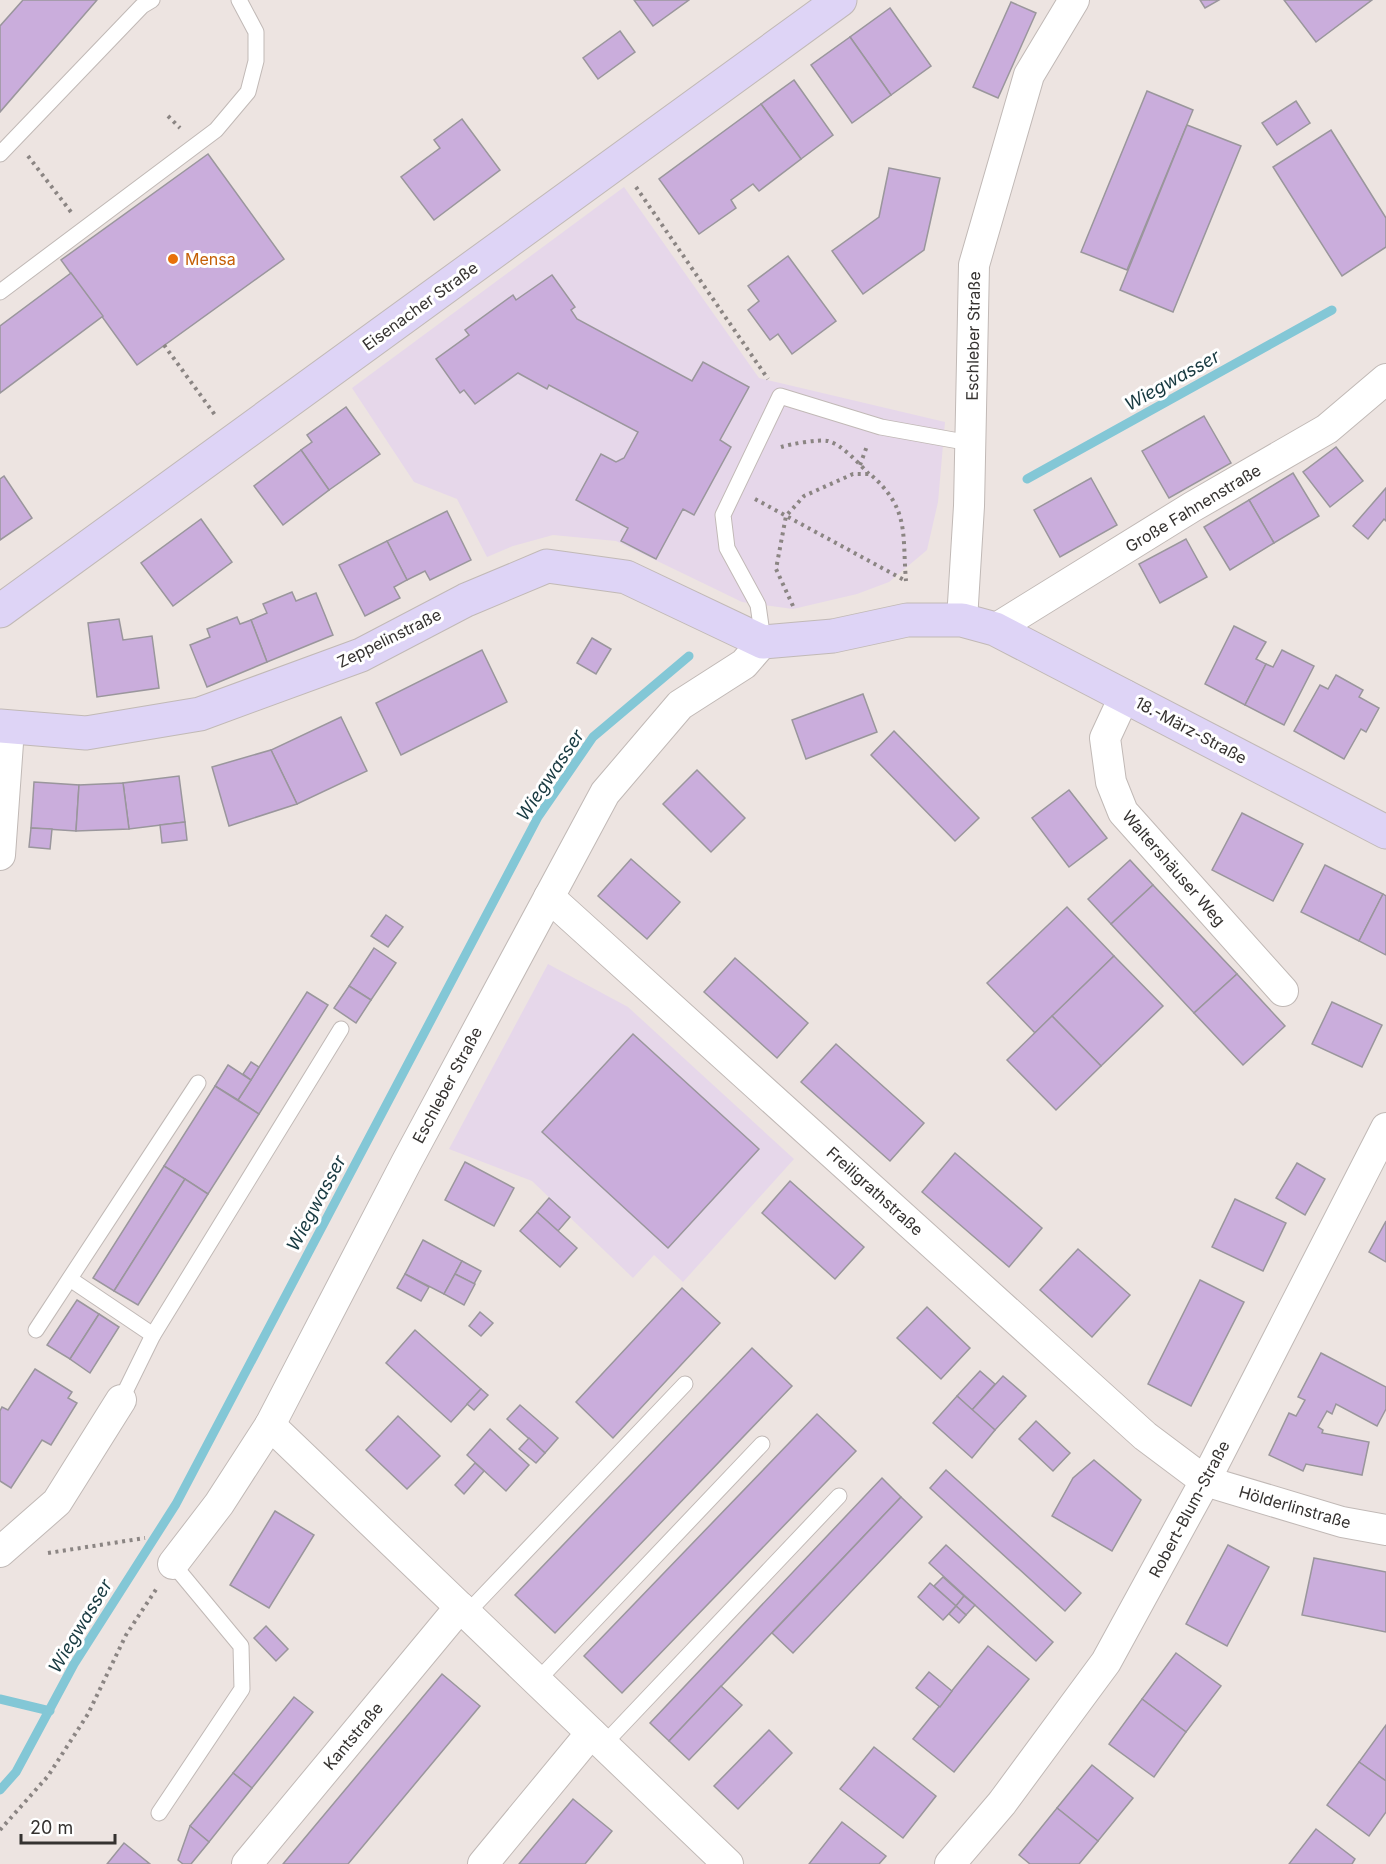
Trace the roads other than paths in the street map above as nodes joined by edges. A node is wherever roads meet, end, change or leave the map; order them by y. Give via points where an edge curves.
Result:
1 (152, 0) edge
2 (239, 0) edge
3 (840, 0) edge
4 (1074, 0) edge
5 (0, 154) edge
6 (0, 292) edge
7 (1386, 379) edge
8 (970, 443) junction
9 (0, 611) edge
10 (962, 620) junction
11 (995, 629) junction
12 (763, 642) junction
13 (1125, 694) junction
14 (5, 727) edge
15 (1386, 832) edge
16 (0, 855) edge
17 (549, 897) junction
18 (1283, 991) dead end
19 (341, 1029) dead end
20 (198, 1083) dead end
21 (1386, 1128) edge
22 (70, 1279) junction
23 (36, 1330) dead end
24 (153, 1335) junction
25 (686, 1384) dead end
26 (121, 1400) joint
27 (270, 1425) junction
28 (762, 1444) dead end
29 (1205, 1480) junction
30 (839, 1496) dead end
31 (1386, 1530) edge
32 (0, 1551) edge
33 (173, 1564) joint
34 (463, 1611) junction
35 (537, 1681) junction
36 (597, 1739) junction
37 (159, 1813) dead end
38 (247, 1864) edge
39 (483, 1864) edge
40 (728, 1864) edge
41 (950, 1864) edge

1 - 5 lane
2 - 6 lane via 256,32 256,61 248,92 216,130
3 - 9 street, Eisenacher Straße
4 - 8 street, Eschleber Straße via 1029,75 974,264
7 - 11 street, Große Fahnenstraße via 1328,429 1192,507
8 - 10 street, Eschleber Straße
8 - 12 lane via 881,427 780,396 723,514 728,548 758,605
10 - 11 street, 18.-März-Straße
10 - 12 street, 18.-März-Straße via 907,620 833,636
11 - 13 street, 18.-März-Straße
12 - 14 street, Zeppelinstraße via 626,577 547,566 466,600 361,655 200,714 86,733
12 - 17 street, Eschleber Straße via 744,664 680,705 605,793
13 - 15 street, 18.-März-Straße
13 - 18 street, Waltershäuser Weg via 1105,738 1111,782 1123,812
14 - 16 street
17 - 27 street, Eschleber Straße
17 - 29 street, Freiligrathstraße via 1145,1436
19 - 24 lane
20 - 22 lane
21 - 29 street, Robert-Blum-Straße
22 - 23 lane
22 - 24 lane
24 - 26 lane
25 - 34 lane
26 - 32 street via 57,1502
27 - 33 street, Eschleber Straße via 219,1504
27 - 34 street
28 - 35 lane
29 - 31 street, Hölderlinstraße via 1342,1522
29 - 41 street, Robert-Blum-Straße via 1106,1662 1002,1803
30 - 36 lane
33 - 37 lane via 242,1646 242,1689
34 - 35 street
34 - 38 street, Kantstraße
35 - 36 street
36 - 39 street
36 - 40 street

